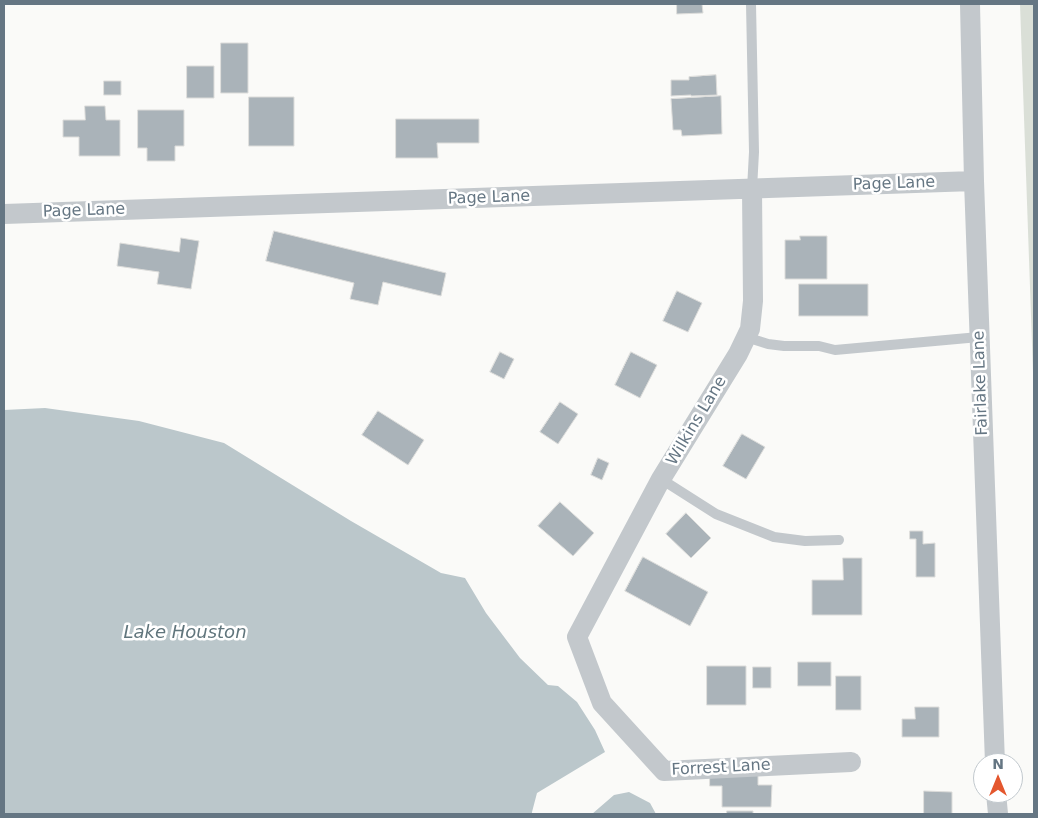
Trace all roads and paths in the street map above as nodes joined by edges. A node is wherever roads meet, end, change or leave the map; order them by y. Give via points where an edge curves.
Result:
1 (751, 4) edge
2 (970, 4) edge
3 (974, 181) junction
4 (752, 189) junction
5 (4, 214) edge
6 (746, 337) junction
7 (979, 338) junction
8 (661, 479) junction
9 (840, 540) dead end
10 (577, 637) joint
11 (995, 753) edge
12 (851, 762) dead end

1 - 4 lane
2 - 3 street, Fairlake Lane
3 - 4 street, Page Lane
3 - 7 street, Fairlake Lane
4 - 5 street, Page Lane
4 - 6 street, Wilkins Lane via 753,301
6 - 7 lane via 768,344 819,346 835,350
6 - 8 street, Wilkins Lane
7 - 11 street, Fairlake Lane
8 - 9 lane via 716,514 774,537 805,541
8 - 10 street, Wilkins Lane
10 - 12 street, Forrest Lane via 602,703 664,771

